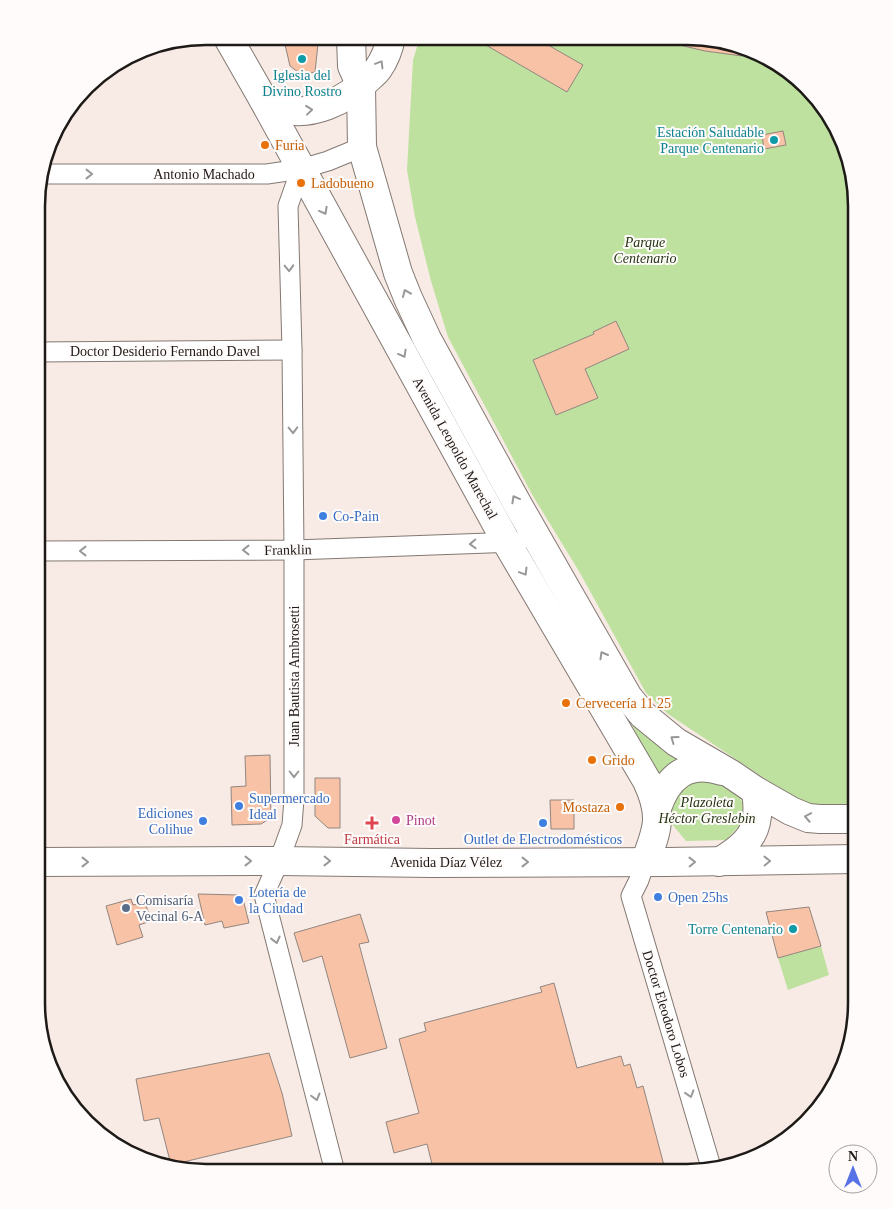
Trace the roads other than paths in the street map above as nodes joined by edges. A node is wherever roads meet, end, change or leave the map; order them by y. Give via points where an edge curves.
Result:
1 (232, 45) edge
2 (351, 45) edge
3 (389, 45) edge
4 (361, 86) junction
5 (263, 99) junction
6 (362, 146) junction
7 (301, 169) junction
8 (48, 174) edge
9 (292, 350) junction
10 (45, 352) edge
11 (539, 541) junction
12 (507, 543) junction
13 (294, 550) junction
14 (45, 551) edge
15 (730, 774) junction
16 (756, 791) junction
17 (657, 808) junction
18 (848, 819) edge
19 (848, 859) edge
20 (279, 861) junction
21 (45, 862) edge
22 (645, 862) junction
23 (719, 862) junction
24 (711, 1162) edge
25 (334, 1164) edge

1 - 5 main road, Avenida Leopoldo Marechal
2 - 4 main road via 352,66
4 -> 3 main road via 378,69
5 -> 4 main road via 276,107 308,111 332,104
4 - 6 main road, Avenida Leopoldo Marechal
5 - 7 main road, Avenida Leopoldo Marechal
6 - 7 street, Antonio Machado
11 -> 6 main road, Avenida Leopoldo Marechal via 416,316 398,273
8 -> 7 street, Antonio Machado via 267,174
7 -> 9 street, Juan Bautista Ambrosetti via 288,206
7 -> 12 main road, Avenida Leopoldo Marechal
9 - 10 street, Doctor Desiderio Fernando Davel
9 -> 13 street, Juan Bautista Ambrosetti
11 - 12 street, Franklin
15 -> 11 main road, Avenida Leopoldo Marechal via 676,742 637,708 622,688
12 -> 13 street, Franklin
12 -> 17 main road, Avenida Leopoldo Marechal via 639,766
13 -> 14 street, Franklin
13 -> 20 street, Juan Bautista Ambrosetti via 294,799 292,826
15 - 16 main road, Avenida Leopoldo Marechal
15 - 17 main road via 706,767 687,770 670,782
18 -> 16 main road via 808,818
16 - 23 main road via 758,818 752,832 740,848
17 - 22 main road, Avenida Leopoldo Marechal via 657,828
23 -> 19 main road, Avenida Díaz Vélez
21 -> 20 main road, Avenida Díaz Vélez
20 -> 22 main road, Avenida Díaz Vélez
20 -> 25 street, Juan Bautista Ambrosetti via 264,895
22 -> 23 main road, Avenida Díaz Vélez
22 -> 24 street, Doctor Eleodoro Lobos via 631,896

